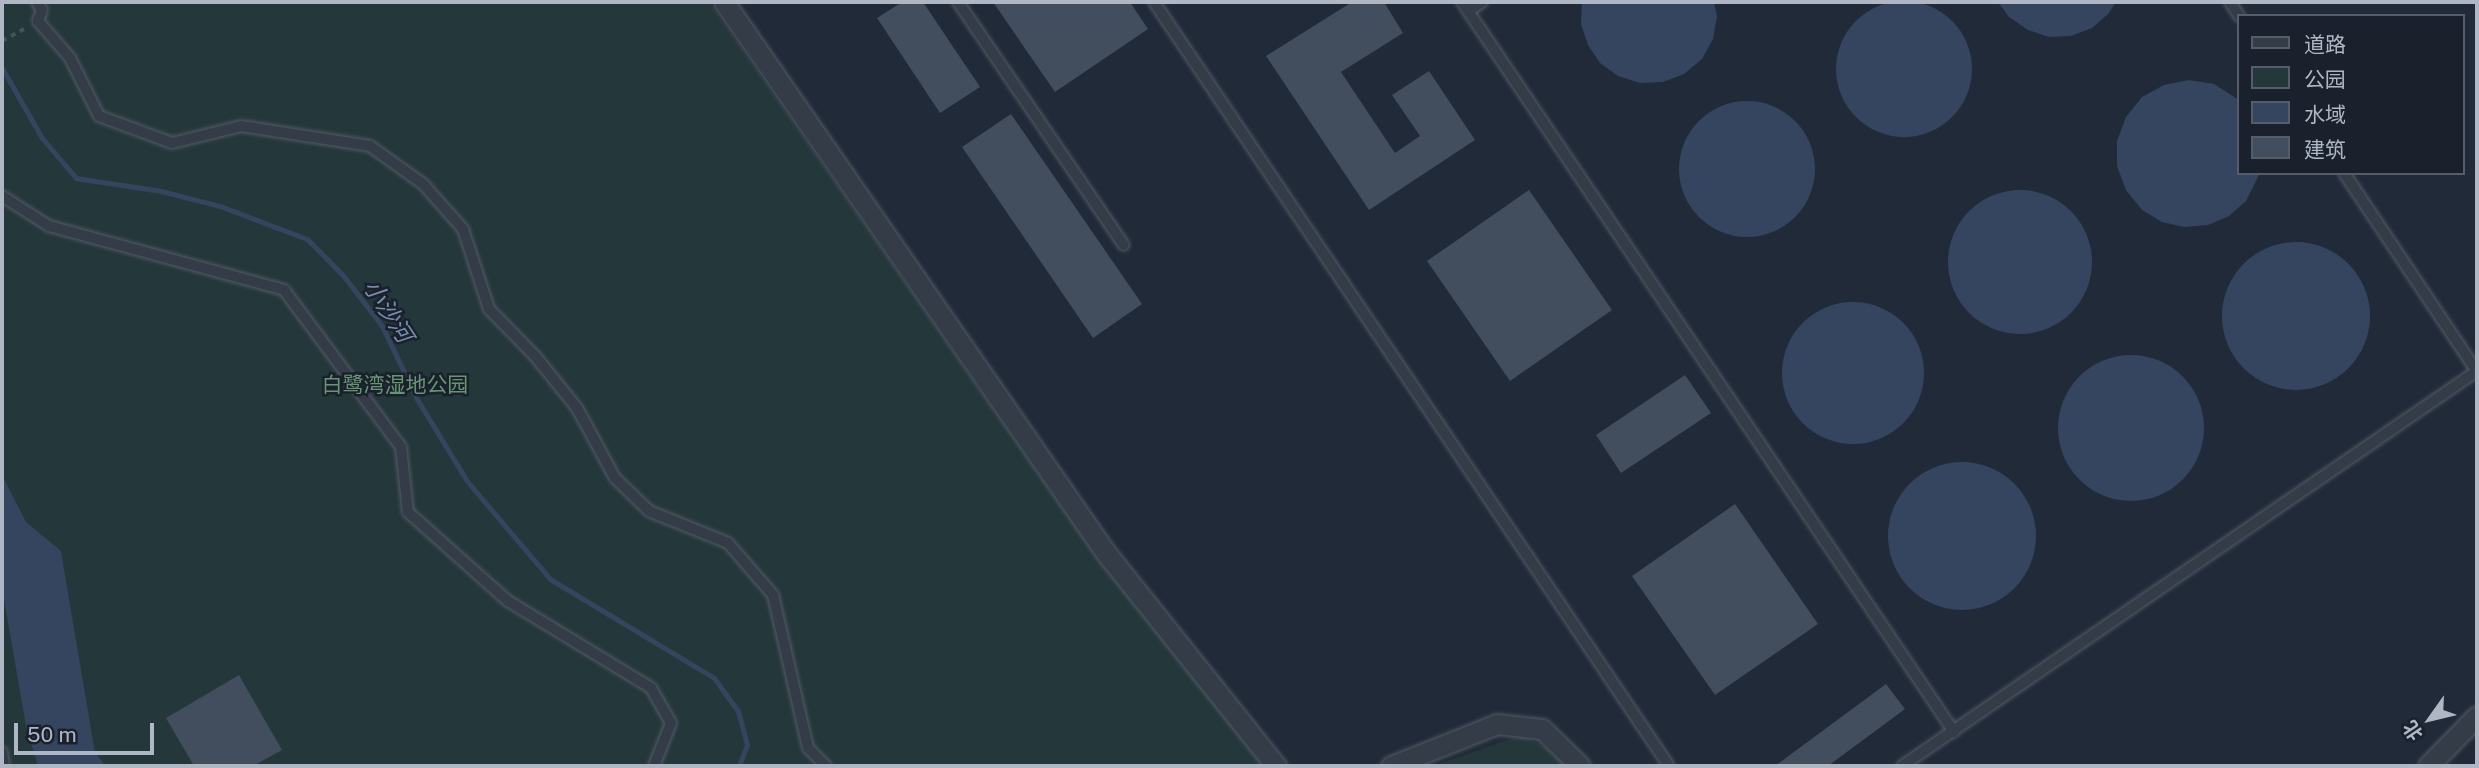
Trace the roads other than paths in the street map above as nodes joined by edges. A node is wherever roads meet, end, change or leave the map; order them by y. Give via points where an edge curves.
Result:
1 (37, 2) edge
2 (724, 2) edge
3 (958, 2) edge
4 (1154, 2) edge
5 (1482, 2) edge
6 (1465, 6) edge
7 (2345, 175) edge
8 (2, 196) edge
9 (1124, 245) dead end
10 (2477, 372) edge
11 (2477, 716) edge
12 (1954, 732) junction
13 (2, 752) edge
14 (4, 766) edge
15 (654, 766) edge
16 (826, 766) edge
17 (1276, 766) edge
18 (1391, 766) edge
19 (1580, 766) edge
20 (1669, 766) edge
21 (1902, 766) edge
22 (2428, 766) edge

1 - 16 lane via 42,9 38,21 70,58 99,116 172,143 242,126 370,146 423,184 463,229 489,309 577,408 615,478 649,511 728,543 773,595 808,748
2 - 17 street via 1106,553
3 - 9 lane
4 - 20 lane
5 - 6 lane
6 - 12 lane
7 - 10 lane
8 - 15 lane via 49,226 284,290 401,447 408,512 508,601 651,688 671,723
10 - 12 lane
11 - 22 street
12 - 21 lane
13 - 14 lane
18 - 19 street via 1497,724 1542,729

